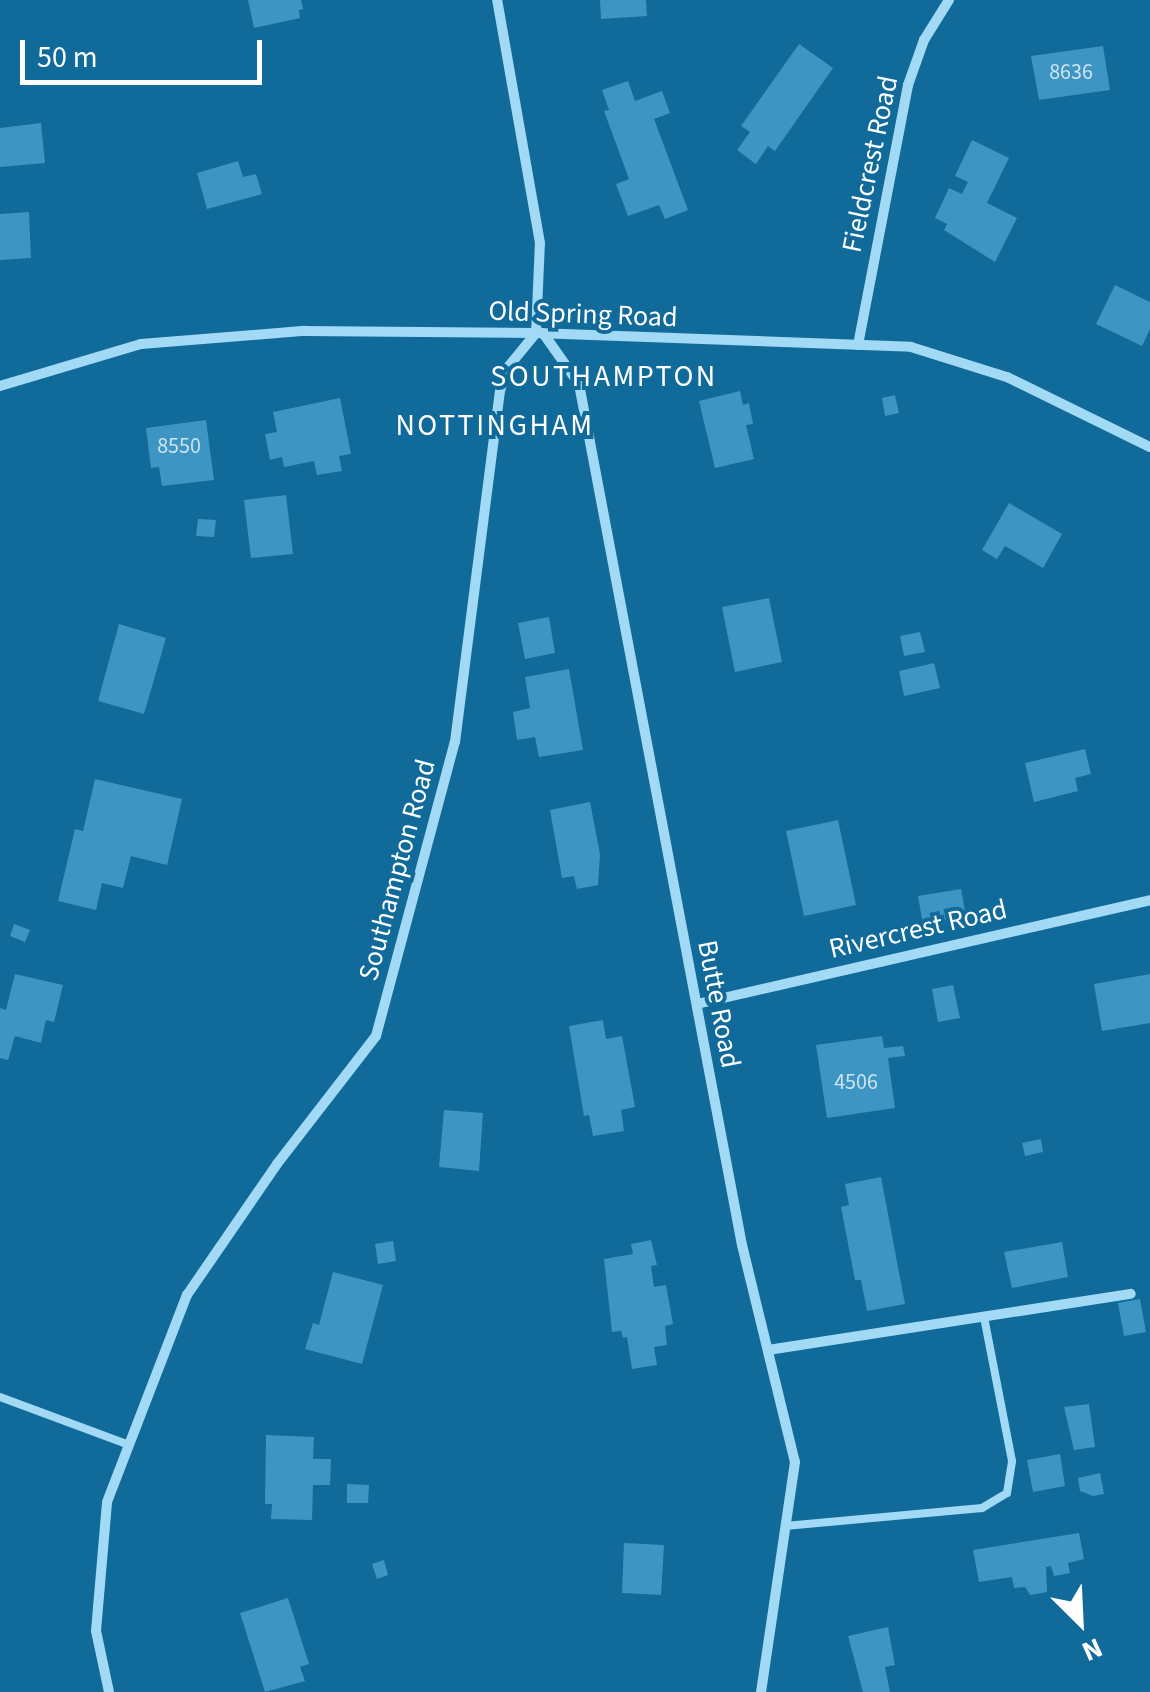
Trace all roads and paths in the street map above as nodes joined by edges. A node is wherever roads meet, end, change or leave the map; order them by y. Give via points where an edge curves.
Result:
1 (497, 0) edge
2 (949, 0) edge
3 (540, 333) junction
4 (858, 345) junction
5 (0, 386) edge
6 (1150, 447) edge
7 (1150, 900) edge
8 (696, 1004) junction
9 (1131, 1294) dead end
10 (984, 1317) junction
11 (768, 1350) junction
12 (0, 1397) edge
13 (129, 1445) junction
14 (785, 1526) junction
15 (109, 1692) edge
16 (761, 1692) edge

1 - 3 street via 540,243
2 - 4 street, Fieldcrest Road via 908,84
3 - 4 street, Old Spring Road
3 - 5 street, Old Spring Road via 304,331 141,344
3 - 8 street, Butte Road via 579,384
3 - 13 street, Southampton Road via 508,367 500,391 455,742 376,1036 188,1295
4 - 6 street, Old Spring Road via 911,347 1007,378
7 - 8 street, Rivercrest Road
8 - 11 street, Butte Road
9 - 10 street
10 - 11 street
10 - 14 lane via 1012,1461 1008,1493 982,1508
11 - 14 street, Butte Road via 795,1462
12 - 13 lane
13 - 15 street, Southampton Road via 107,1502 96,1632
14 - 16 street, Butte Road

